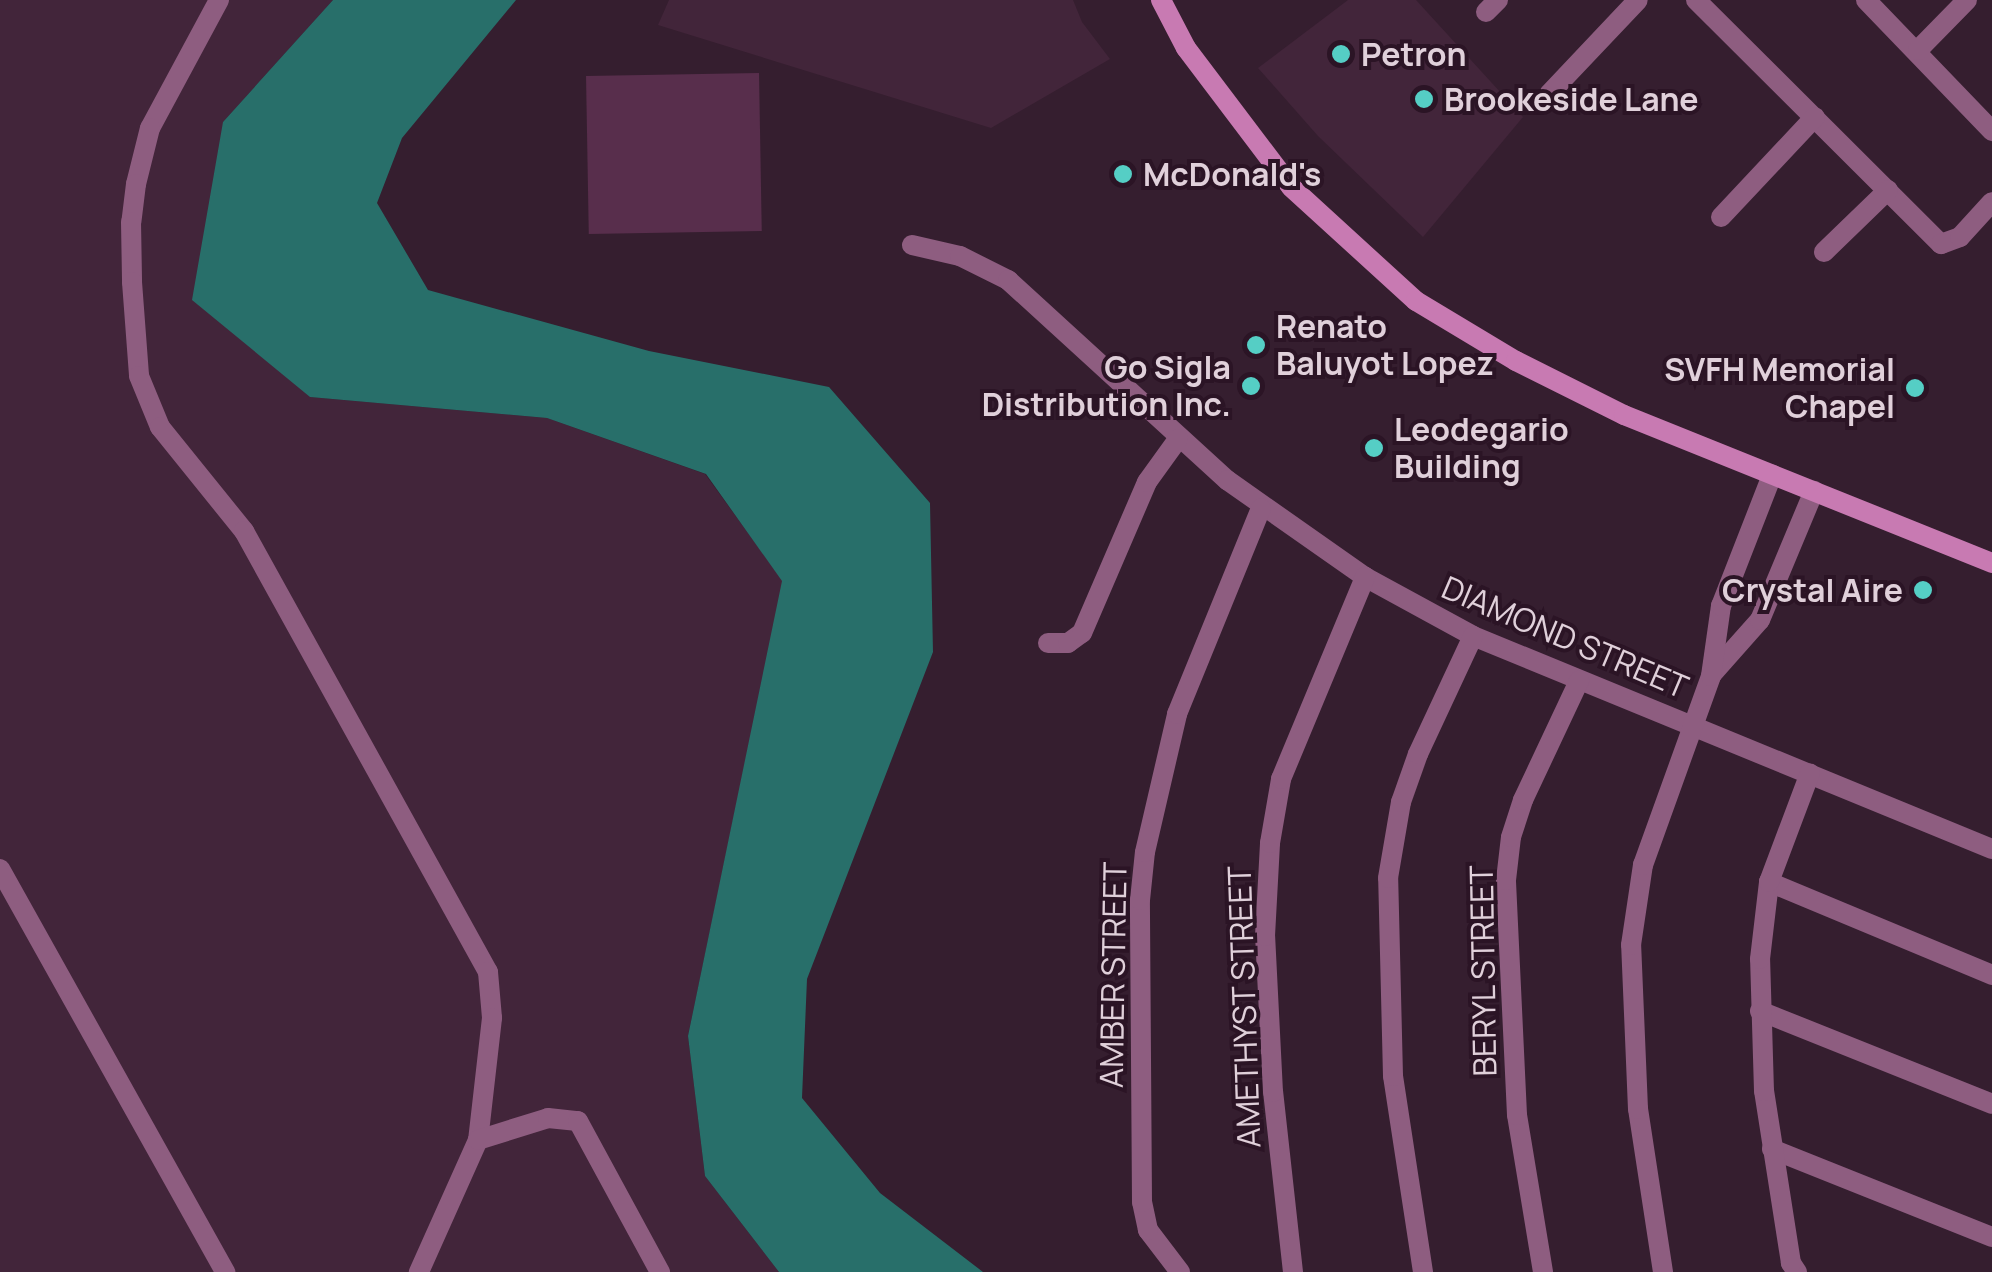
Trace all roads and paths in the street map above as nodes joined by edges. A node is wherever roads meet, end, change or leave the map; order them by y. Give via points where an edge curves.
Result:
1 (220, 0) edge
2 (1161, 0) edge
3 (1638, 0) edge
4 (1696, 0) edge
5 (1866, 0) edge
6 (1967, 0) edge
7 (1918, 50) junction
8 (1549, 94) dead end
9 (1816, 117) junction
10 (1992, 131) edge
11 (1888, 190) junction
12 (1992, 202) edge
13 (1721, 217) dead end
14 (912, 245) dead end
15 (1824, 252) dead end
16 (1178, 439) junction
17 (1772, 474) junction
18 (1814, 491) junction
19 (1261, 508) junction
20 (1992, 563) edge
21 (1365, 577) junction
22 (1473, 636) junction
23 (1048, 643) dead end
24 (1710, 676) junction
25 (1579, 681) junction
26 (1693, 725) junction
27 (1810, 774) junction
28 (1992, 849) edge
29 (0, 869) edge
30 (1769, 882) junction
31 (1992, 975) edge
32 (1760, 1010) junction
33 (1992, 1104) edge
34 (478, 1140) junction
35 (1772, 1149) junction
36 (1992, 1237) edge
37 (1794, 1268) edge
38 (225, 1272) edge
39 (418, 1272) edge
40 (660, 1272) edge
41 (1180, 1272) edge
42 (1293, 1272) edge
43 (1424, 1272) edge
44 (1543, 1272) edge
45 (1663, 1272) edge

1 - 34 street via 150,128 136,184 132,282 139,376 160,428 244,531 488,972 492,1018
2 - 17 main road via 1186,48 1291,187 1416,301 1609,408
3 - 8 street
4 - 9 street
5 - 7 street
6 - 7 street
7 - 10 street
9 - 11 street
9 - 13 street
11 - 12 street via 1941,244 1960,237
11 - 15 street
14 - 16 street, DIAMOND STREET via 960,256 1008,280
16 - 19 street, DIAMOND STREET
16 - 23 street via 1147,482 1082,633 1068,643
17 - 18 main road
17 - 24 street via 1721,606
18 - 20 main road
18 - 24 street via 1760,620
19 - 21 street, DIAMOND STREET
19 - 41 street, AMBER STREET via 1177,714 1145,852 1142,1202 1148,1230
21 - 22 street, DIAMOND STREET
21 - 42 street, AMETHYST STREET via 1281,779 1270,843 1266,936 1276,1136
22 - 25 street, DIAMOND STREET
22 - 43 street via 1412,770 1388,878 1393,1076
24 - 26 street
25 - 26 street, DIAMOND STREET
25 - 44 street, BERYL STREET via 1524,800 1506,880 1517,1115
26 - 27 street, DIAMOND STREET
26 - 45 street via 1643,865 1631,945 1638,1109
27 - 28 street, DIAMOND STREET
27 - 30 street
29 - 38 street
30 - 31 street
30 - 32 street
32 - 33 street
32 - 35 street
34 - 39 street
34 - 40 street via 548,1118 578,1121
35 - 36 street
35 - 37 street

